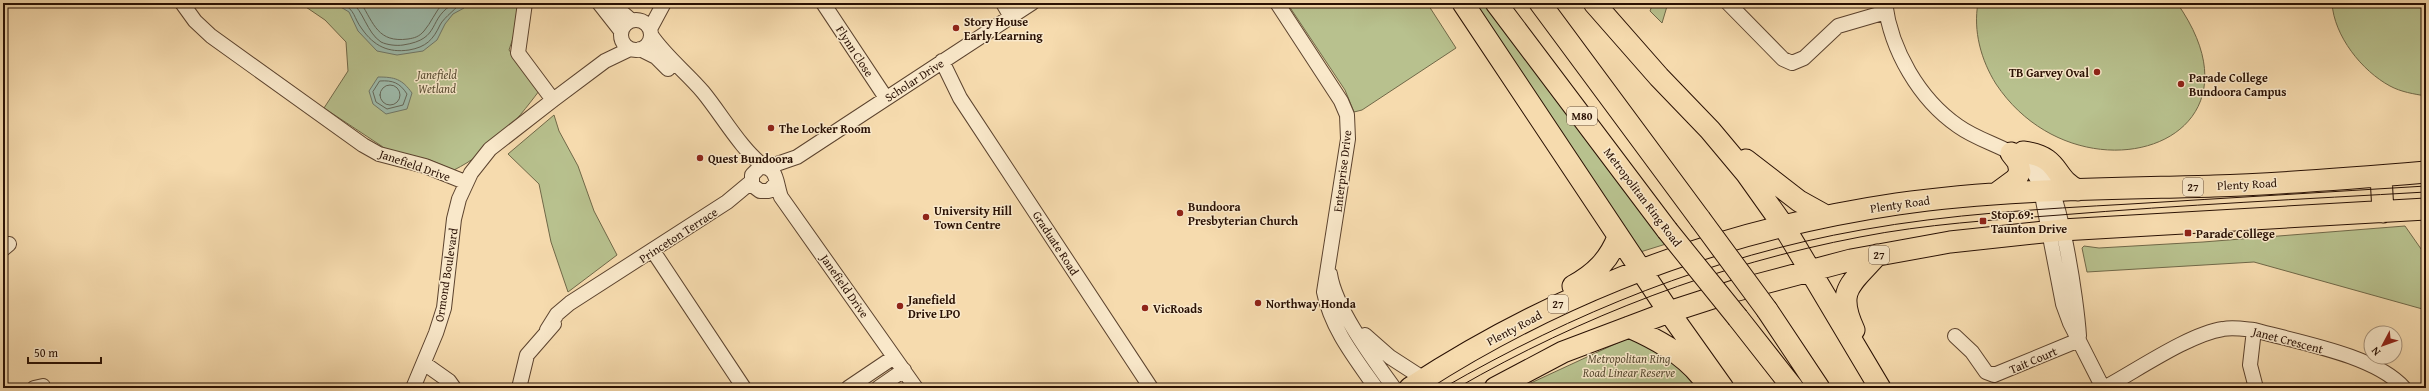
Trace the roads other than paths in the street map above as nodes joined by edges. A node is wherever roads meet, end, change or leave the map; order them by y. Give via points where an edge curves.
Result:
1 (182, 3) edge
2 (525, 3) edge
3 (599, 3) edge
4 (611, 3) edge
5 (664, 3) edge
6 (823, 3) edge
7 (1003, 3) edge
8 (1278, 3) edge
9 (1463, 3) edge
10 (1496, 3) edge
11 (1540, 3) edge
12 (1594, 3) edge
13 (1728, 3) edge
14 (1019, 8) edge
15 (1886, 8) edge
16 (643, 26) junction
17 (628, 42) junction
18 (938, 64) junction
19 (1659, 77) junction
20 (886, 98) junction
21 (553, 100) junction
22 (2017, 152) junction
23 (797, 157) junction
24 (766, 167) junction
25 (2426, 172) edge
26 (2381, 176) junction
27 (465, 182) junction
28 (763, 184) junction
29 (2078, 190) junction
30 (2047, 191) junction
31 (1997, 194) junction
32 (2426, 209) edge
33 (2383, 212) junction
34 (1826, 216) junction
35 (1779, 219) junction
36 (2056, 239) junction
37 (1614, 246) junction
38 (653, 251) junction
39 (1877, 255) junction
40 (1328, 263) junction
41 (1637, 263) junction
42 (1812, 276) junction
43 (1672, 318) junction
44 (1350, 322) junction
45 (1629, 327) junction
46 (2254, 330) junction
47 (1955, 336) dead end
48 (2079, 340) junction
49 (1479, 346) junction
50 (890, 360) junction
51 (423, 367) junction
52 (900, 373) junction
53 (450, 383) edge
54 (1417, 384) edge
55 (1877, 384) edge
56 (1370, 385) edge
57 (413, 388) edge
58 (518, 388) edge
59 (744, 388) edge
60 (848, 388) edge
61 (878, 388) edge
62 (904, 388) edge
63 (916, 388) edge
64 (1151, 388) edge
65 (1394, 388) edge
66 (1495, 388) edge
67 (1710, 388) edge
68 (1723, 388) edge
69 (1793, 388) edge
70 (1819, 388) edge
71 (2104, 388) edge
72 (2256, 388) edge
73 (2404, 388) edge

1 - 27 street, Janefield Drive via 195,21 211,36 363,145 385,156 425,166
2 - 21 street via 518,53
3 - 17 street
4 - 16 street
5 - 16 street
6 - 20 street, Flynn Close
7 - 14 street
8 - 40 street, Enterprise Drive via 1338,94 1347,116 1348,139
9 - 37 highway
10 - 69 highway, Metropolitan Ring Road / M80, bridge via 1667,230
11 - 70 highway, M80, bridge via 1766,310
12 - 19 highway
13 - 15 street via 1783,59 1792,63 1804,58 1838,26
14 - 18 street, Scholar Drive
15 - 22 street via 1894,40 1904,61 1932,102 1948,119 1972,136
16 - 17 street via 624,24
16 - 17 street via 648,44
16 - 24 street via 662,51 701,90 752,157
17 - 21 street, Janefield Drive
17 - 28 street, Janefield Drive via 656,57 695,95
18 - 20 street, Scholar Drive
18 - 64 street, Graduate Road
19 - 34 highway via 1752,165 1802,204
19 - 35 highway via 1710,130 1746,173
20 - 23 street, Scholar Drive
21 - 27 street, Janefield Drive via 490,149
22 - 29 highway via 2042,156
22 - 30 street via 2033,169
22 - 31 highway via 2020,172 2016,179
23 - 24 street, Scholar Drive
23 - 28 street, Scholar Drive
24 - 28 street, Princeton Terrace via 758,168
25 - 26 highway, Plenty Road / 27
26 - 29 highway, Plenty Road / 27 via 2219,186
26 - 33 highway
27 - 51 street, Ormond Boulevard via 454,219 444,308
28 - 38 street, Princeton Terrace via 727,202
28 - 50 street, Janefield Drive
29 - 30 highway, Plenty Road / 27
30 - 31 highway, Plenty Road / 27
30 - 36 street
31 - 34 highway, Plenty Road / 27 via 1902,203
32 - 33 highway, 27
33 - 36 highway, 27
34 - 35 highway, Plenty Road / 27
35 - 41 highway, Plenty Road / 27 via 1707,246
35 - 42 highway
36 - 39 highway, 27 via 1950,242
36 - 48 street via 2062,304
37 - 41 highway
37 - 49 highway via 1584,280 1536,304
38 - 58 street, Princeton Terrace via 567,312 547,330 526,355
38 - 59 street
39 - 42 highway, 27
39 - 55 highway via 1848,288 1845,300 1846,312 1868,357
40 - 44 street, Enterprise Drive via 1336,296
40 - 56 street, Enterprise Drive via 1324,292 1327,308
41 - 43 highway
41 - 49 highway, Plenty Road / 27
42 - 43 highway, 27 via 1734,291
42 - 55 highway
43 - 45 highway, 27
43 - 68 highway
44 - 54 street
44 - 65 street, Enterprise Drive
45 - 66 highway, 27 via 1563,352
45 - 67 highway via 1662,343 1686,360
46 - 71 street, Janet Crescent via 2224,328 2199,336
46 - 72 street via 2250,365
46 - 73 street, Janet Crescent via 2370,363 2389,373
47 - 48 street, Tait Court via 1972,352 1986,372 1994,375
48 - 71 street
49 - 54 highway, Plenty Road / 27
50 - 52 street, Janefield Drive
50 - 60 street
51 - 53 street
51 - 57 street, Ormond Boulevard
52 - 61 street
52 - 62 street, Janefield Drive
52 - 63 street, Janefield Drive

